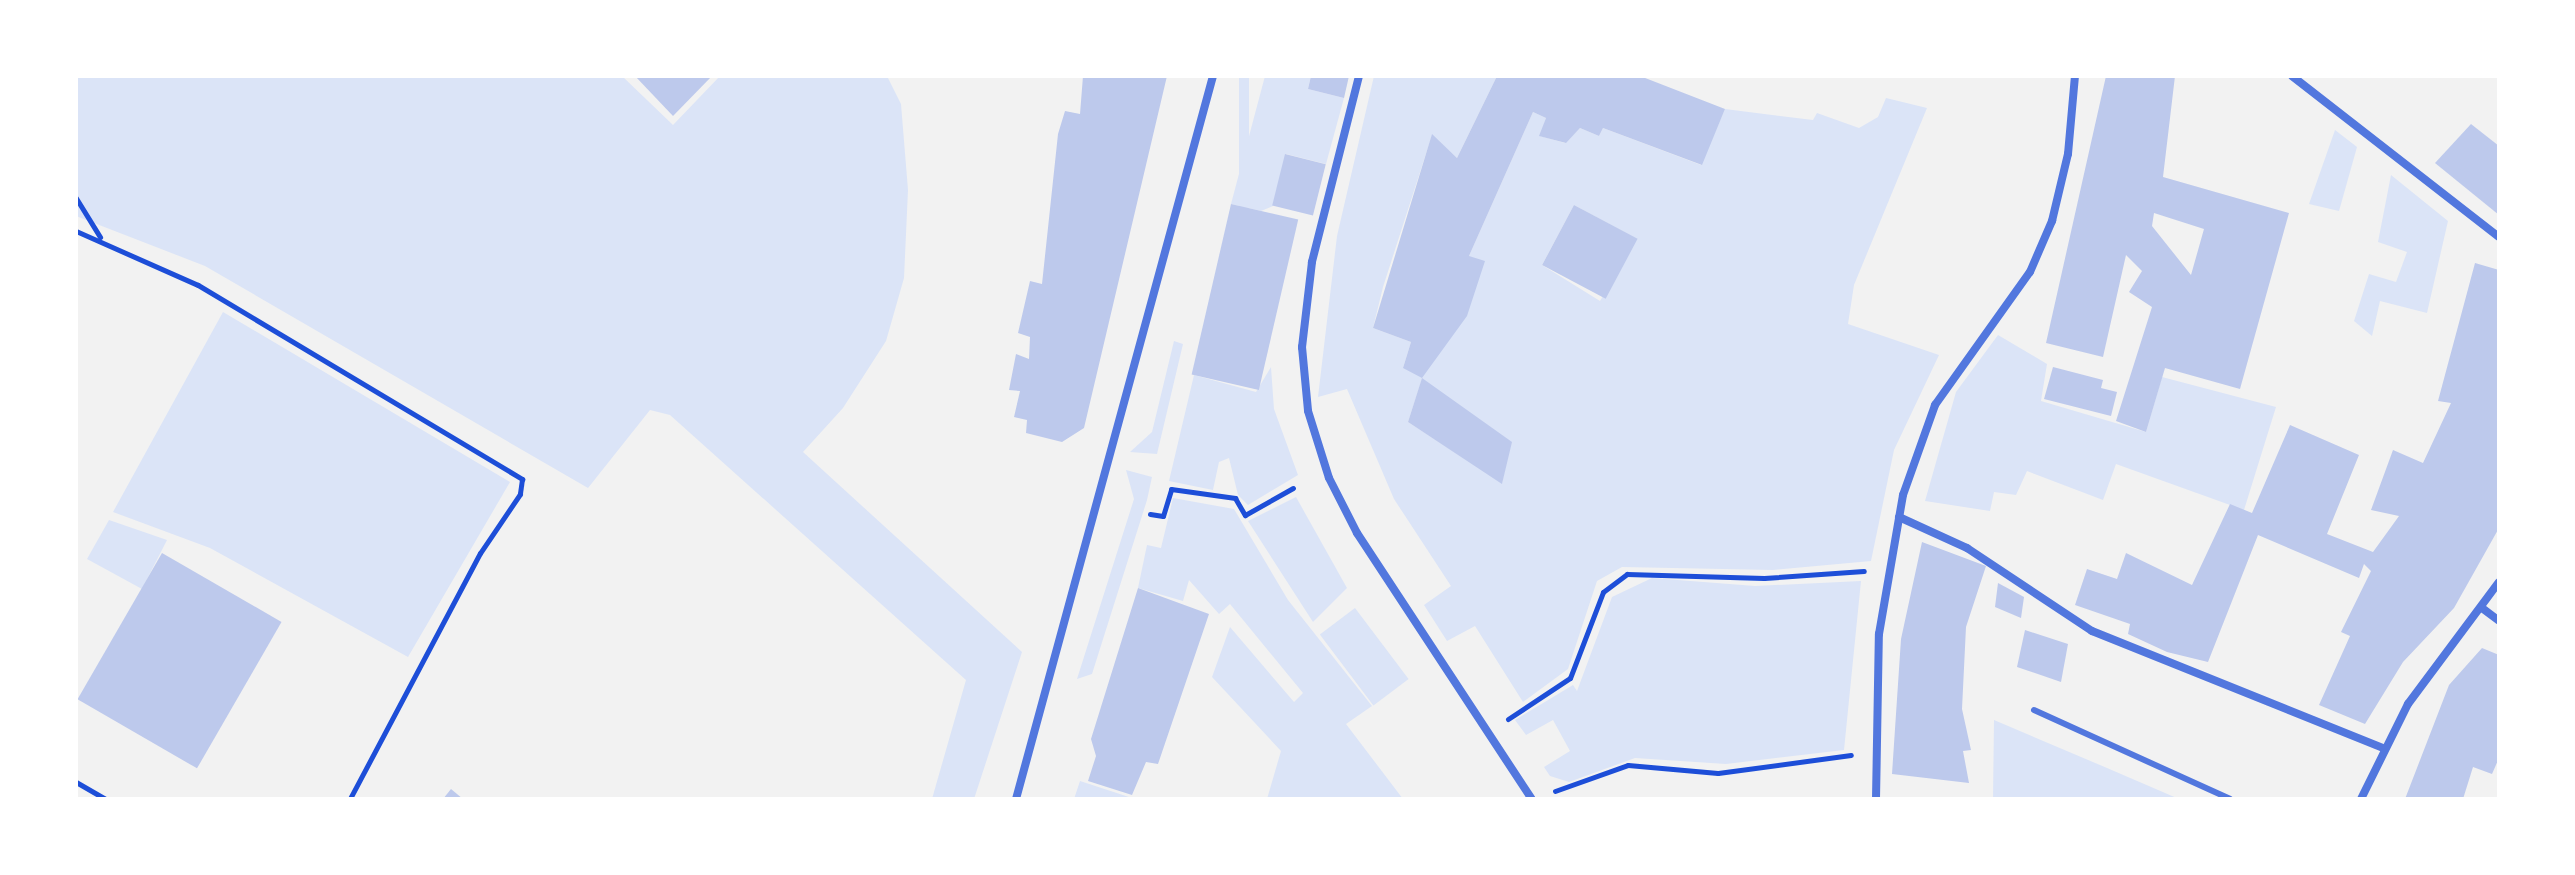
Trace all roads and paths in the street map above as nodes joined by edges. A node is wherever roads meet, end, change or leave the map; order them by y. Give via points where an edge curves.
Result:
1 (1213, 76) edge
2 (1359, 76) edge
3 (2075, 76) edge
4 (2292, 76) edge
5 (76, 198) edge
6 (76, 231) edge
7 (100, 237) junction
8 (2499, 237) edge
9 (1293, 488) dead end
10 (1150, 514) dead end
11 (1899, 517) junction
12 (1873, 571) dead end
13 (2499, 582) edge
14 (2482, 608) junction
15 (2499, 621) edge
16 (2034, 710) dead end
17 (1506, 720) dead end
18 (2385, 749) junction
19 (1854, 754) dead end
20 (76, 782) edge
21 (1551, 792) dead end
22 (106, 799) edge
23 (350, 799) edge
24 (1016, 799) edge
25 (1532, 799) edge
26 (1876, 799) edge
27 (2230, 799) edge
28 (2361, 799) edge

1 - 24 street via 1046,710
2 - 25 street via 1312,262 1302,347 1308,411 1329,478 1357,533
3 - 11 street via 2068,154 2052,221 2030,272 1935,405
4 - 8 street
5 - 7 path
6 - 7 path
7 - 23 path via 198,285 522,479 520,494 480,553
9 - 10 path via 1245,515 1235,498 1171,489 1163,516
11 - 18 street via 1967,548 2092,631
11 - 26 street via 1879,634
12 - 17 path via 1764,578 1627,574 1603,592 1570,678
13 - 14 street
14 - 15 street
14 - 18 street via 2408,704
16 - 27 lane
18 - 28 street
19 - 21 path via 1718,773 1628,765
20 - 22 path

